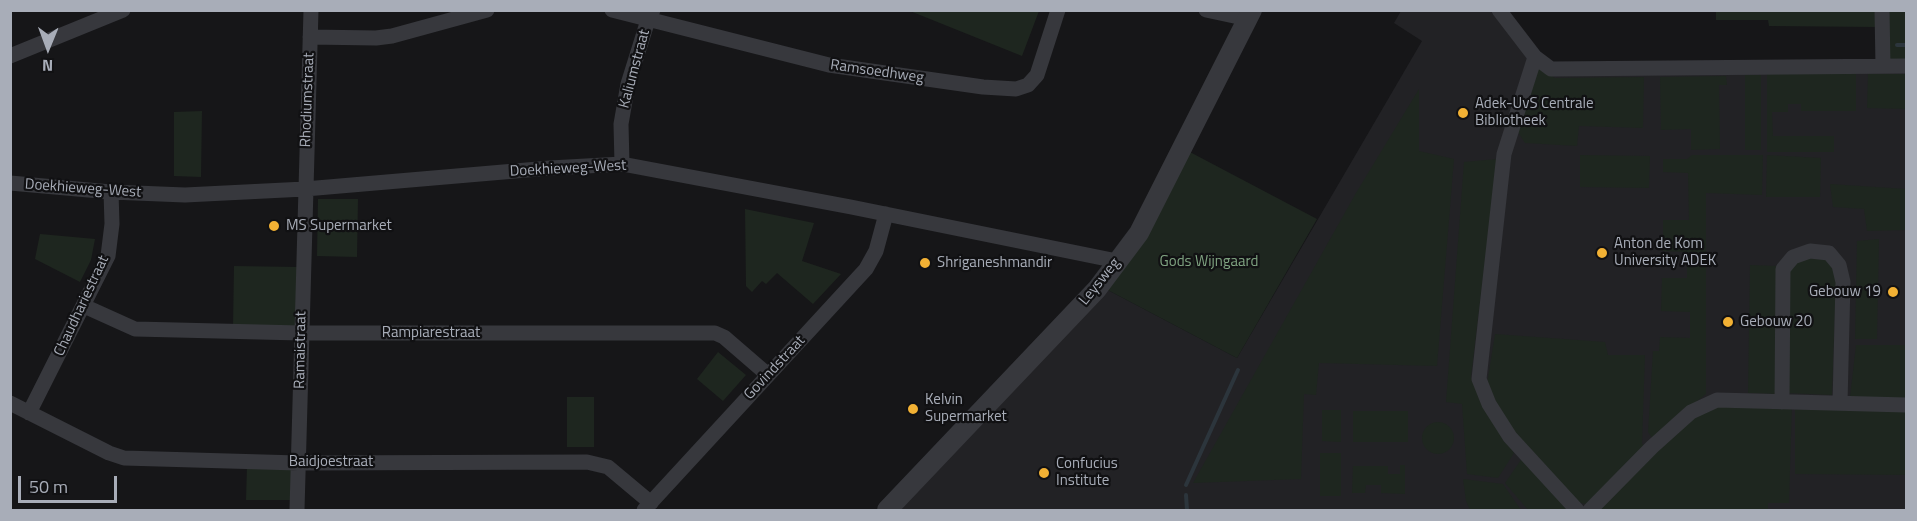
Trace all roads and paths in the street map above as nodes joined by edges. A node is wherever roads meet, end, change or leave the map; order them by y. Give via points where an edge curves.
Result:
1 (123, 10) edge
2 (311, 10) edge
3 (487, 10) edge
4 (612, 10) edge
5 (1058, 10) edge
6 (1206, 10) edge
7 (1499, 10) edge
8 (1882, 10) edge
9 (651, 15) edge
10 (1250, 15) edge
11 (310, 37) junction
12 (10, 56) edge
13 (1535, 57) junction
14 (1883, 66) junction
15 (1906, 66) edge
16 (622, 164) junction
17 (10, 183) edge
18 (305, 189) junction
19 (111, 192) junction
20 (886, 214) junction
21 (1117, 261) junction
22 (84, 306) junction
23 (301, 333) junction
24 (768, 375) junction
25 (1782, 402) junction
26 (1840, 403) junction
27 (10, 404) edge
28 (1906, 405) edge
29 (29, 413) junction
30 (298, 463) junction
31 (647, 507) edge
32 (297, 510) edge
33 (887, 510) edge
34 (1577, 510) edge
35 (1590, 510) edge

1 - 12 street
2 - 11 street, Rhodiumstraat
3 - 11 street via 392,36
4 - 9 street, Ramsoedhweg
5 - 9 street, Ramsoedhweg via 1037,75 1028,85 1016,89 829,65
6 - 10 street
7 - 13 street
8 - 14 street
9 - 16 street, Kaliumstraat via 628,84 621,124
10 - 21 street, Leysweg via 1139,233
11 - 18 street, Rhodiumstraat
13 - 14 street via 1551,69
13 - 34 street via 1504,154 1479,379 1510,437
14 - 15 street
16 - 18 street, Doekhieweg-West
16 - 20 street, Doekhieweg-West
17 - 19 street, Doekhieweg-West
18 - 19 street, Doekhieweg-West via 185,195
18 - 23 street, Ramaistraat
19 - 22 street, Chaudhariestraat via 108,256
20 - 21 street, Doekhieweg-West
20 - 24 street, Govindstraat via 866,269
21 - 33 street, Leysweg via 1097,289
22 - 23 street, Rampiarestraat via 135,329
22 - 29 street, Chaudhariestraat
23 - 24 street, Rampiarestraat via 715,333
23 - 30 street, Ramaistraat
24 - 31 street, Govindstraat
25 - 26 street
25 - 26 street via 1783,270 1793,257 1810,251 1828,253 1839,265 1843,282
25 - 35 street via 1717,400 1690,412
26 - 28 street
27 - 29 street, Baidjoestraat
29 - 30 street, Baidjoestraat via 124,458
30 - 31 street, Baidjoestraat via 587,462 608,467
30 - 32 street, Ramaistraat

